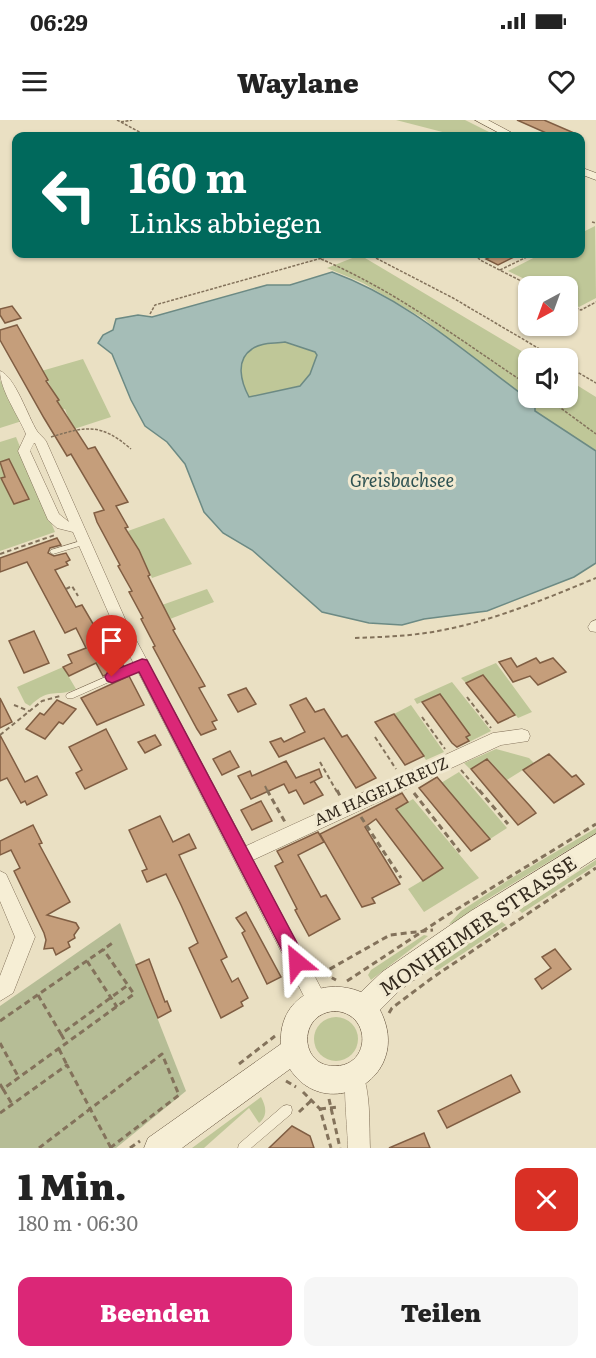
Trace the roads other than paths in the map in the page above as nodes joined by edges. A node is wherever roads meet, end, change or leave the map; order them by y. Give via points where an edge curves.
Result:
1 (480, 120) edge
2 (505, 132) edge
3 (0, 374) edge
4 (81, 535) junction
5 (53, 552) dead end
6 (142, 664) junction
7 (70, 696) road end
8 (522, 736) dead end
9 (596, 846) edge
10 (243, 856) junction
11 (0, 880) edge
12 (0, 991) edge
13 (317, 1001) junction
14 (362, 1009) junction
15 (296, 1050) junction
16 (354, 1076) junction
17 (287, 1110) road end
18 (158, 1148) edge
19 (243, 1148) edge
20 (359, 1148) edge

1 - 2 street
3 - 4 street via 36,437 24,451 53,517 58,524
4 - 5 lane
4 - 6 street
6 - 7 lane
6 - 10 street
8 - 10 street, AM HAGELKREUZ via 499,738
9 - 14 street, MONHEIMER STRASSE via 399,975
10 - 13 street
11 - 12 street via 25,938 6,986
13 - 14 street via 345,999
13 - 15 street via 298,1021
14 - 16 street via 374,1028 375,1040 369,1062
15 - 16 street via 318,1089
15 - 18 street
16 - 20 street
17 - 19 lane

